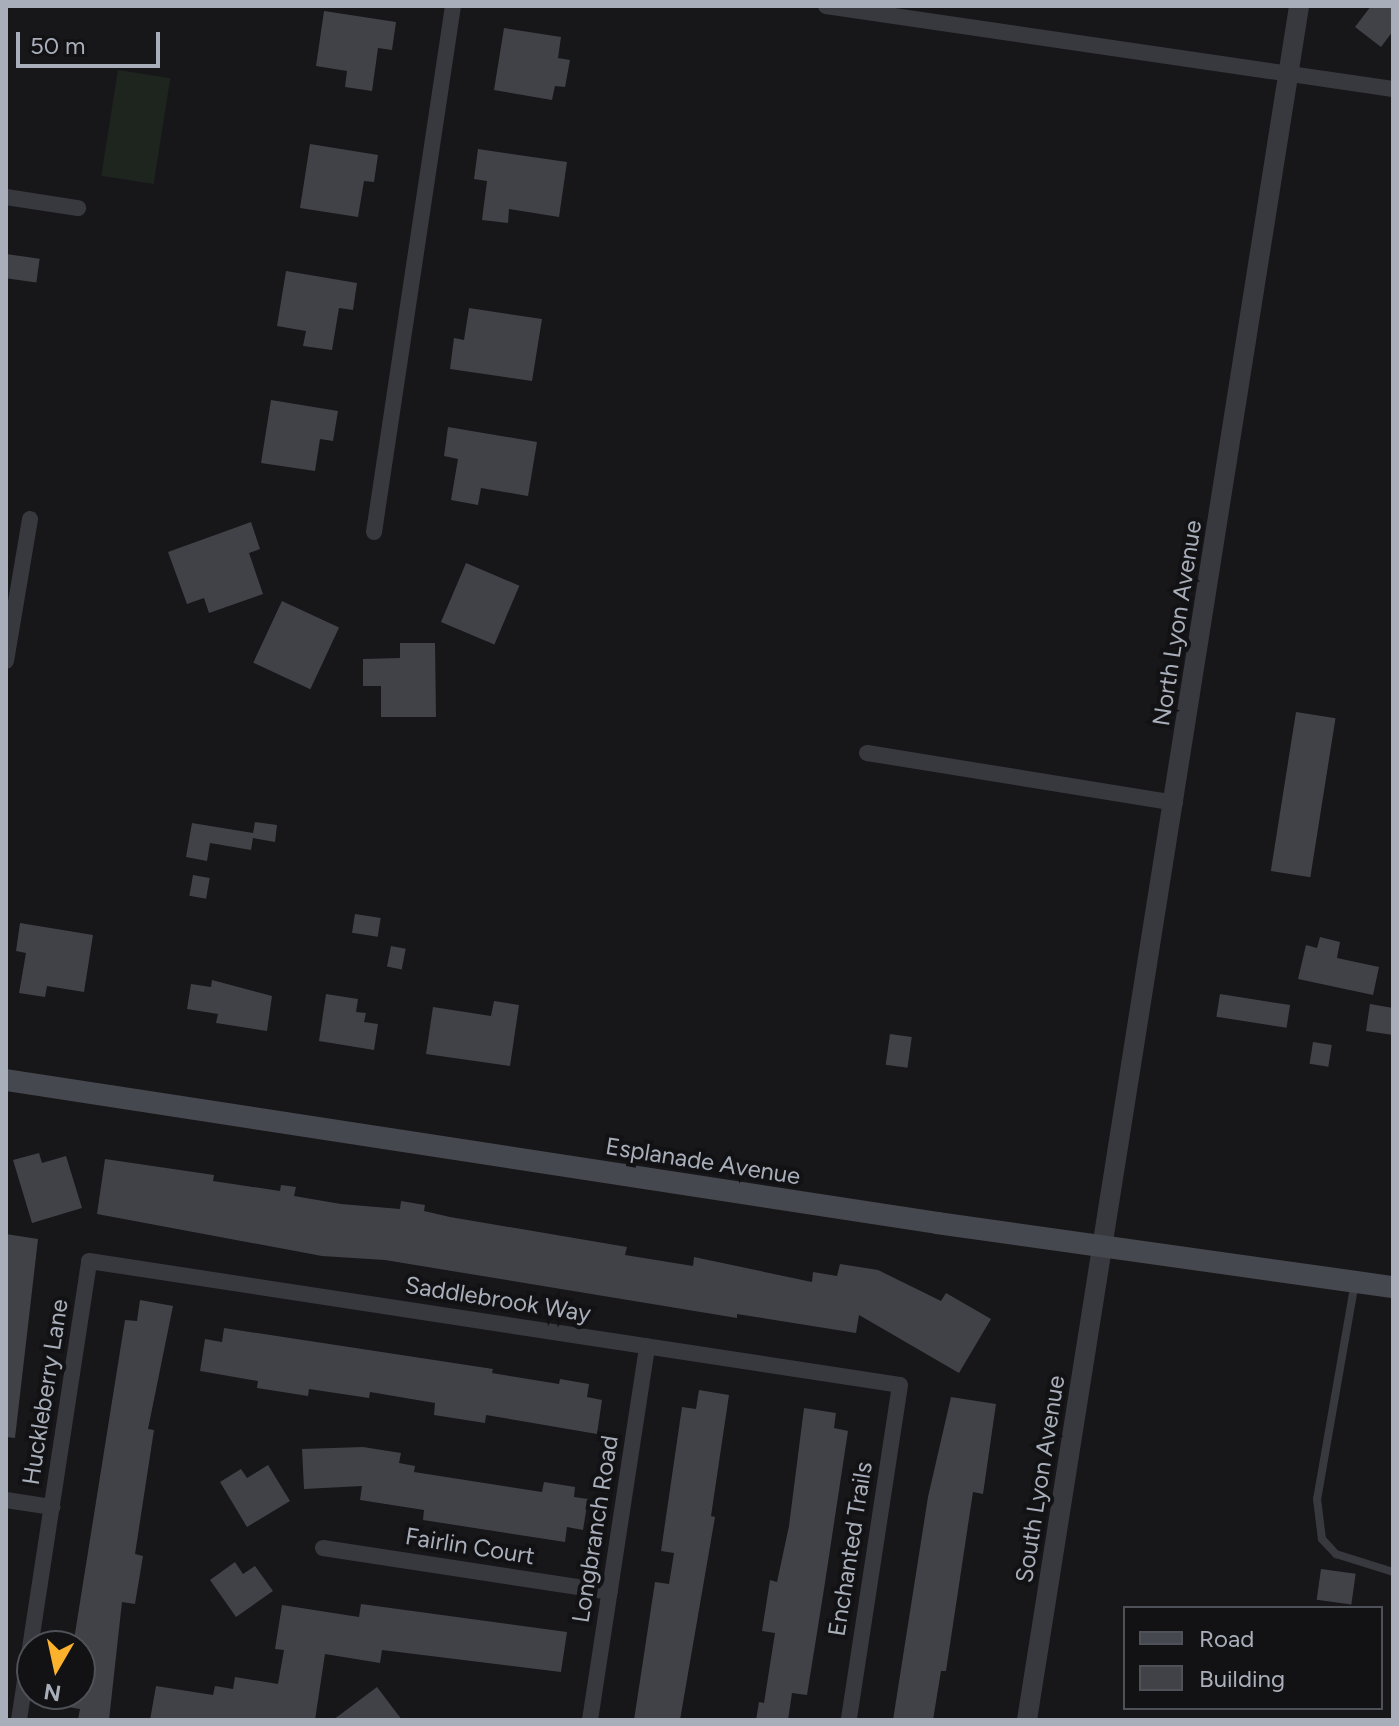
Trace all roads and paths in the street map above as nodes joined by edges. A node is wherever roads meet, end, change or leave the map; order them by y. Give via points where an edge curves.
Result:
1 (453, 6) edge
2 (826, 6) edge
3 (1299, 6) edge
4 (1289, 73) junction
5 (1393, 89) edge
6 (6, 197) edge
7 (78, 208) dead end
8 (30, 519) dead end
9 (374, 532) dead end
10 (6, 661) edge
11 (867, 753) dead end
12 (1175, 803) junction
13 (6, 1080) edge
14 (1105, 1247) junction
15 (89, 1261) joint
16 (1355, 1281) junction
17 (1393, 1287) edge
18 (647, 1346) junction
19 (900, 1385) joint
20 (6, 1500) edge
21 (52, 1507) junction
22 (323, 1548) dead end
23 (1393, 1572) edge
24 (610, 1592) junction
25 (19, 1720) edge
26 (590, 1720) edge
27 (849, 1720) edge
28 (1027, 1720) edge

1 - 9 street
2 - 4 street
3 - 4 street, North Lyon Avenue
4 - 5 street
4 - 12 street, North Lyon Avenue
6 - 7 street
8 - 10 street
11 - 12 street
12 - 14 street, North Lyon Avenue
13 - 14 main road, Esplanade Avenue
14 - 16 main road, Esplanade Avenue
14 - 28 street, South Lyon Avenue
15 - 18 street, Saddlebrook Way
15 - 21 street, Huckleberry Lane
16 - 17 main road, Esplanade Avenue
16 - 23 lane via 1317,1499 1322,1539 1336,1554
18 - 19 street, Saddlebrook Way
18 - 24 street, Longbranch Road
19 - 27 street, Enchanted Trails
20 - 21 street
21 - 25 street, Huckleberry Lane
22 - 24 street, Fairlin Court
24 - 26 street, Longbranch Road

